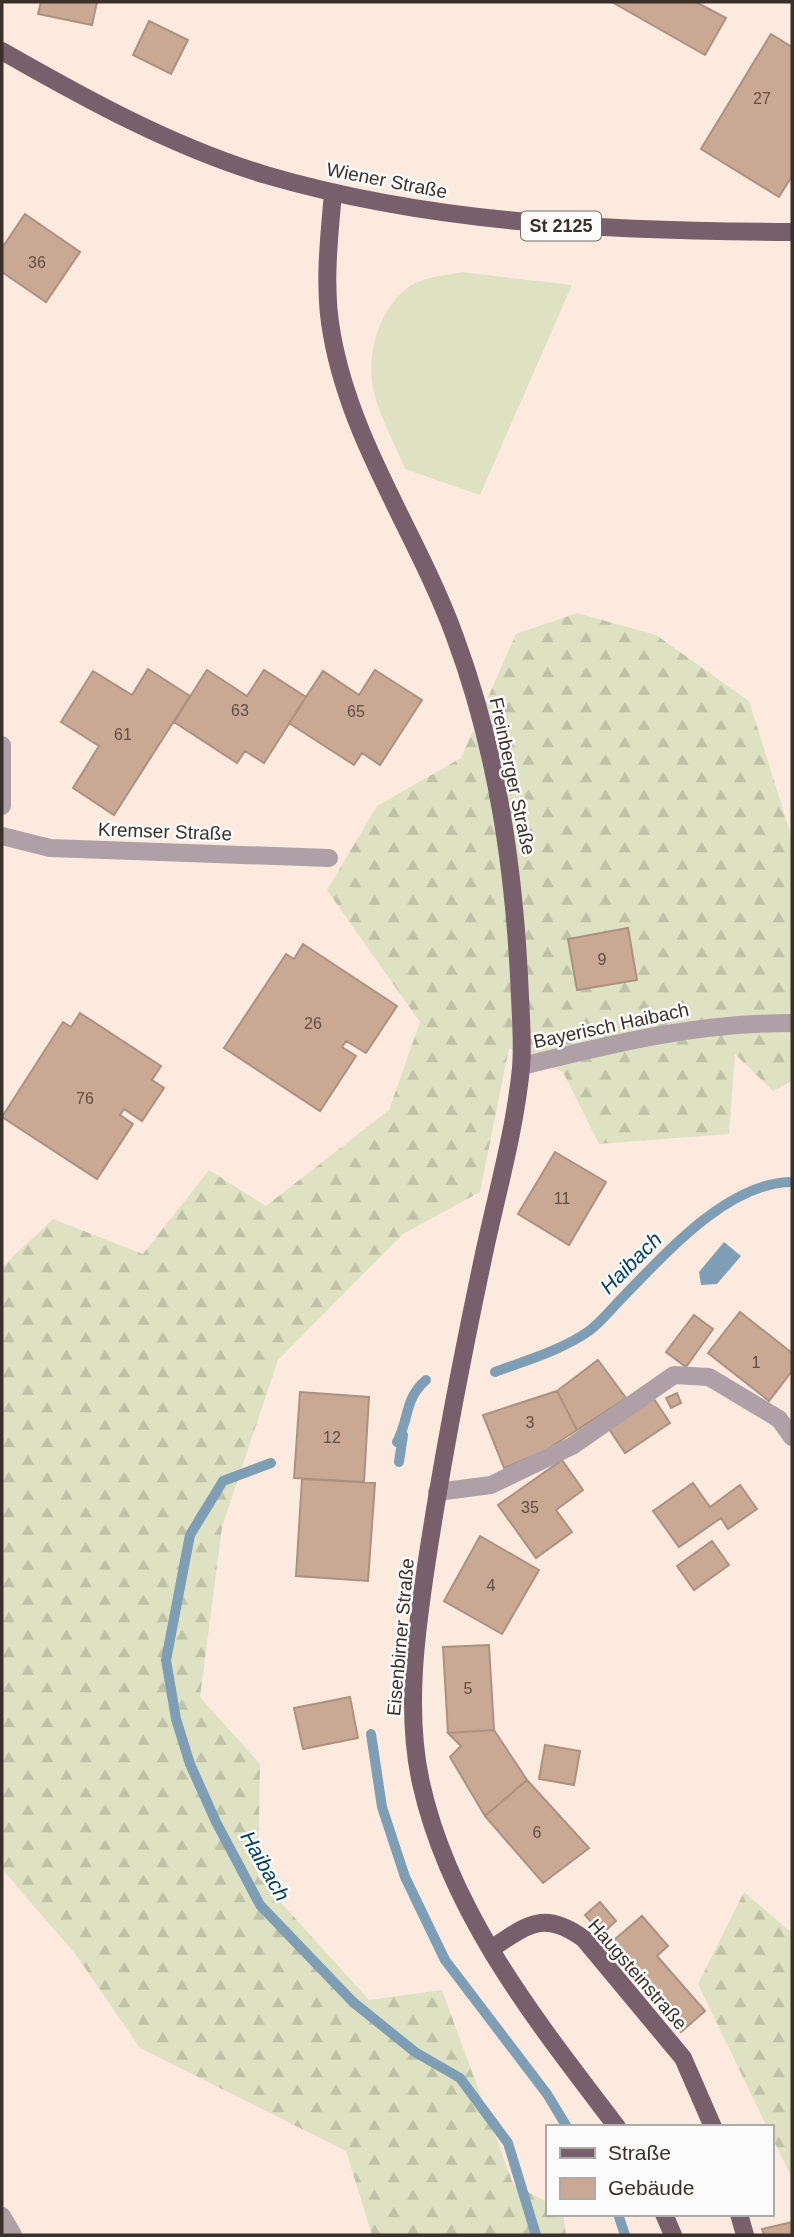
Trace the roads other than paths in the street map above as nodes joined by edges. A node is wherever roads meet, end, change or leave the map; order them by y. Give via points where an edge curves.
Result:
1 (2, 51) edge
2 (333, 193) junction
3 (792, 232) edge
4 (2, 745) edge
5 (2, 806) edge
6 (2, 836) edge
7 (329, 858) dead end
8 (792, 1023) edge
9 (522, 1066) junction
10 (456, 1391) joint
11 (792, 1437) edge
12 (437, 1492) junction
13 (491, 1949) junction
14 (615, 2125) edge
15 (712, 2125) edge
16 (665, 2216) edge
17 (740, 2216) edge
18 (2, 2217) edge
19 (13, 2235) edge
20 (673, 2235) edge
21 (745, 2235) edge

1 - 2 main road, Wiener Straße / St 2125 via 128,120 264,174
2 - 3 main road, Wiener Straße / St 2125 via 502,221 646,232
2 - 9 main road, Freinberger Straße via 327,271 330,329 340,374 352,414 453,631 477,699 495,775 514,891
4 - 5 street
6 - 7 street, Kremser Straße via 50,848
8 - 9 street, Bayerisch Haibach via 731,1023 634,1038
9 - 10 main road, Freinberger Straße
10 - 12 main road, Eisenbirner Straße
11 - 12 street via 779,1419 709,1377 674,1376 572,1446 491,1485
12 - 13 main road, Eisenbirner Straße via 419,1610 414,1730 422,1784 440,1840 459,1889
13 - 14 main road, Eisenbirner Straße via 534,2019
13 - 15 main road, Haugsteinstraße via 525,1926 544,1921 565,1925 584,1939 683,2058
16 - 20 main road
17 - 21 main road
18 - 19 street

